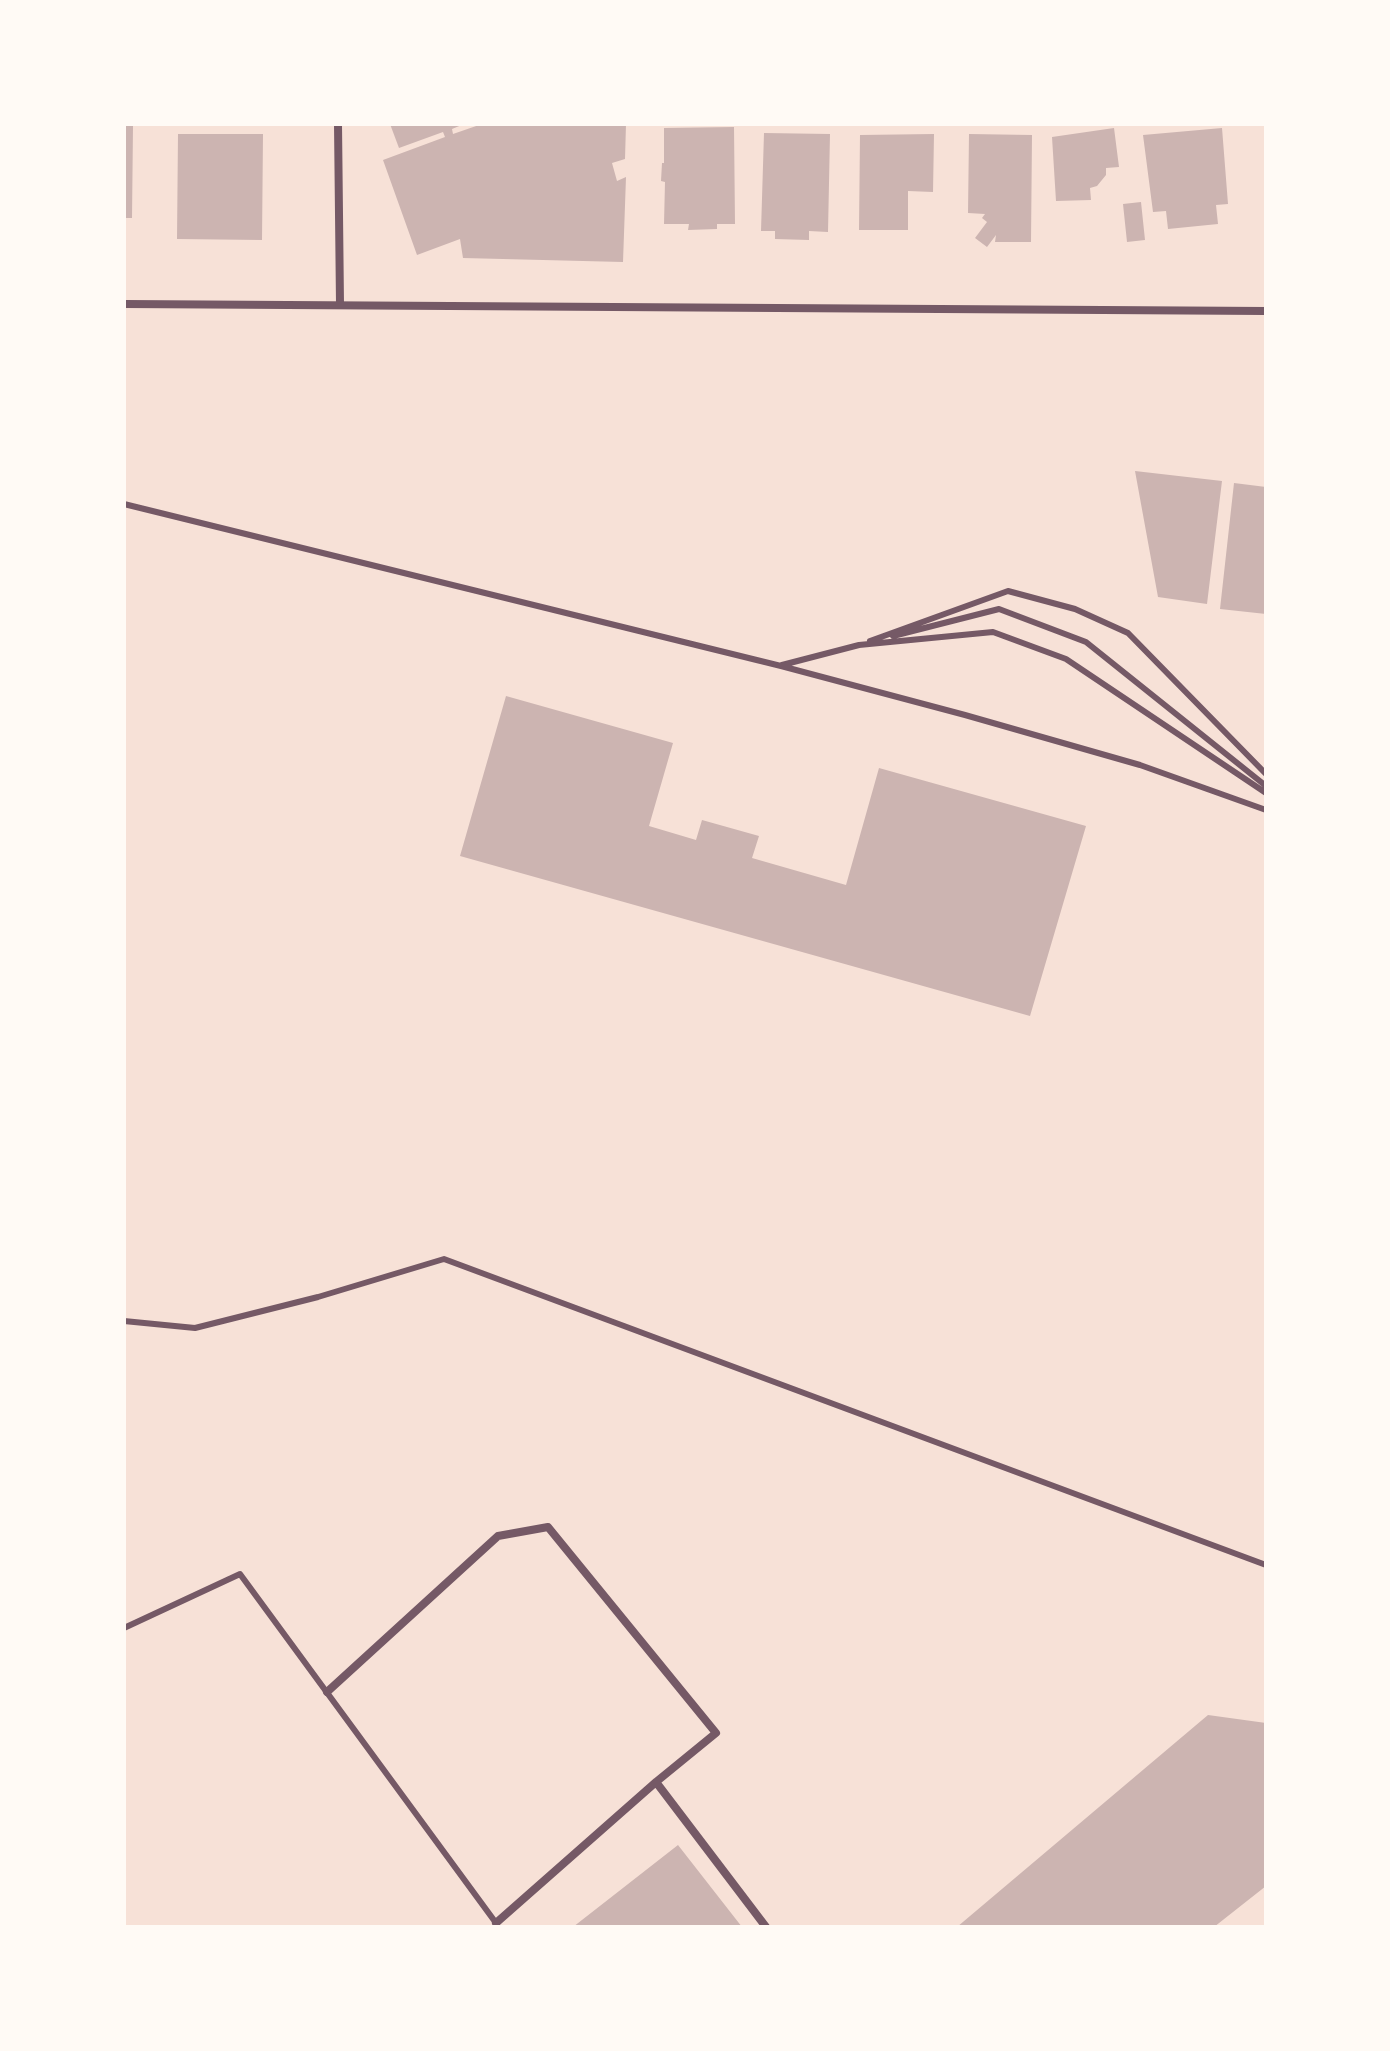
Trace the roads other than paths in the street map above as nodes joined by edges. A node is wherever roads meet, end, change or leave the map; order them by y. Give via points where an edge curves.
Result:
1 (338, 124) edge
2 (124, 304) edge
3 (340, 304) junction
4 (1266, 311) edge
5 (124, 504) edge
6 (859, 645) junction
7 (781, 666) junction
8 (1266, 774) edge
9 (1266, 786) edge
10 (1266, 793) edge
11 (1266, 810) edge
12 (124, 1321) edge
13 (1266, 1565) edge
14 (124, 1628) edge
15 (327, 1692) junction
16 (656, 1782) junction
17 (496, 1923) joint
18 (766, 1927) edge

1 - 3 street
2 - 3 street
3 - 4 street
5 - 7 lane
6 - 7 lane
6 - 8 lane via 1008,591 1075,609 1128,633
6 - 9 lane via 999,609 1086,642
6 - 10 lane via 993,632 1066,659
7 - 11 lane via 1140,765
12 - 13 lane via 195,1328 444,1259
14 - 15 lane via 240,1574
15 - 16 street via 498,1536 548,1527 716,1733
15 - 17 lane
16 - 17 street
16 - 18 street

